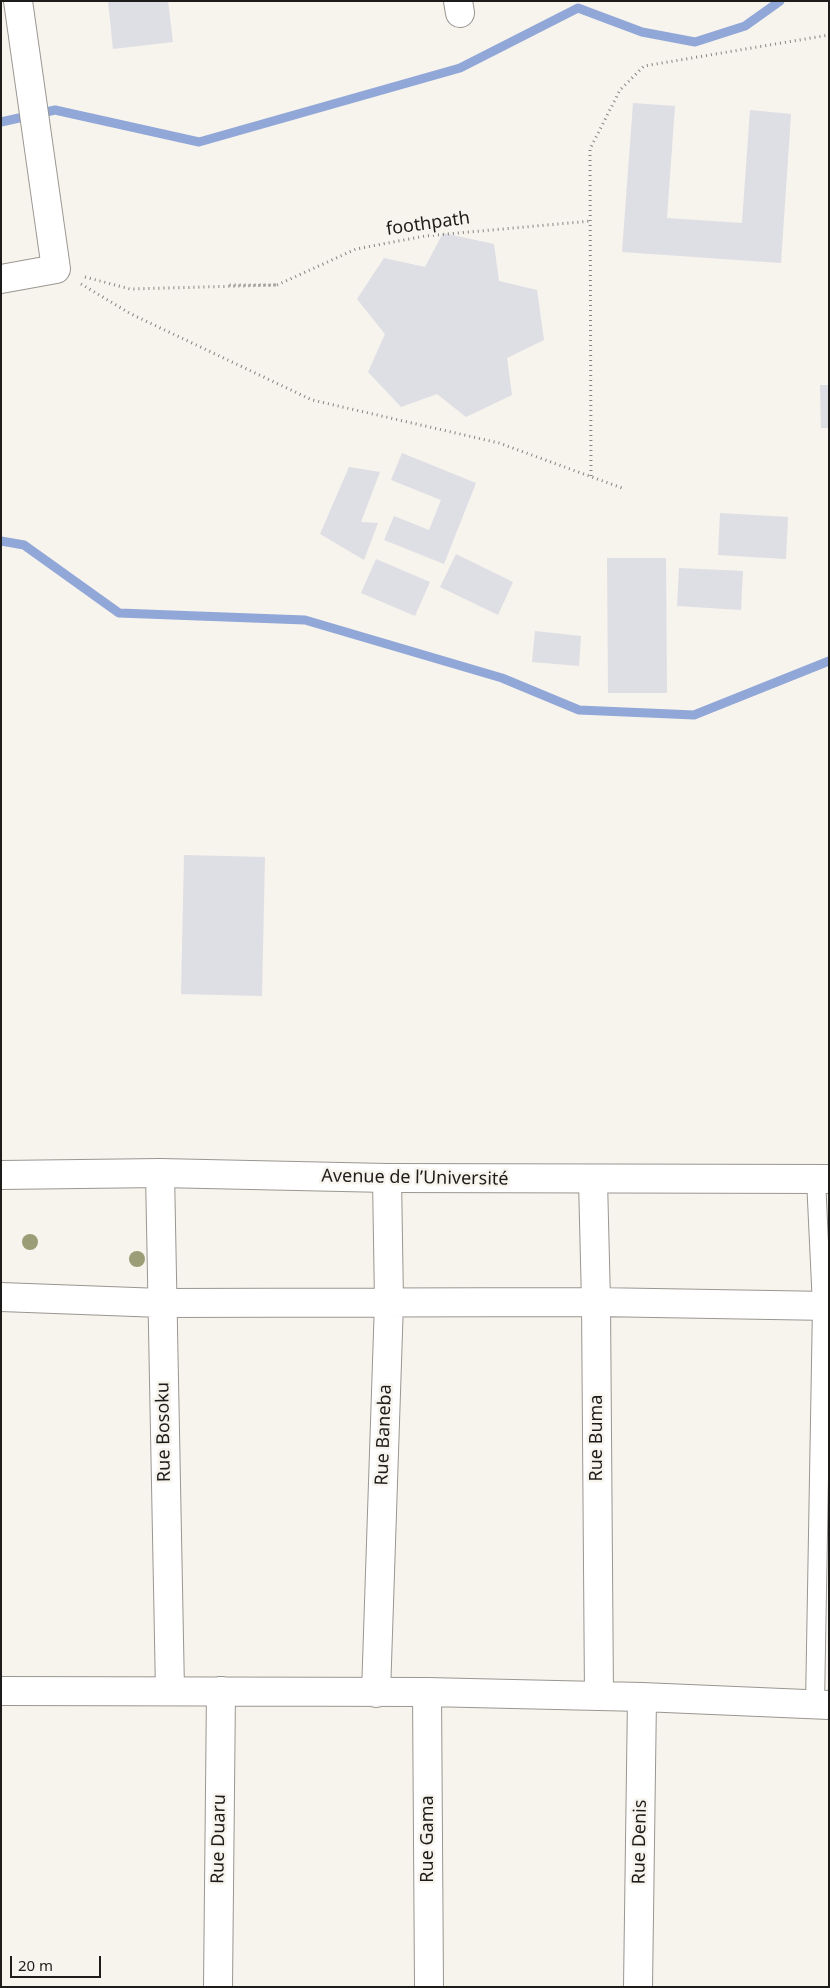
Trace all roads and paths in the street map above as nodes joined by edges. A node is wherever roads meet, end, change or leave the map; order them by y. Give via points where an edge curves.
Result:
1 (18, 1) edge
2 (829, 35) edge
3 (591, 221) junction
4 (56, 269) junction
5 (1, 279) edge
6 (277, 284) junction
7 (227, 285) dead end
8 (591, 476) junction
9 (622, 488) dead end
10 (160, 1173) junction
11 (1, 1175) edge
12 (387, 1178) junction
13 (823, 1179) edge
14 (592, 1180) junction
15 (1, 1297) edge
16 (161, 1302) junction
17 (389, 1302) junction
18 (596, 1302) junction
19 (825, 1306) edge
20 (1, 1691) edge
21 (170, 1691) junction
22 (221, 1691) junction
23 (427, 1692) junction
24 (376, 1693) junction
25 (599, 1696) junction
26 (642, 1697) junction
27 (822, 1705) edge
28 (218, 1987) edge
29 (429, 1987) edge
30 (638, 1987) edge

1 - 4 street
2 - 3 path via 644,66 620,90 590,149
3 - 6 path, foothpath via 425,236 356,249
3 - 8 path
4 - 5 street
4 - 6 path via 130,289
4 - 8 path via 131,314 312,400 499,443
6 - 7 path
8 - 9 path
10 - 11 street, Avenue de l’Université
10 - 12 street, Avenue de l’Université
10 - 16 street, Rue Bosoku
12 - 14 street, Avenue de l’Université
12 - 17 street, Rue Baneba
13 - 14 street, Avenue de l’Université
13 - 19 lane
14 - 18 street, Rue Buma
15 - 16 street
16 - 17 street
16 - 21 street, Rue Bosoku
17 - 18 street
17 - 24 street, Rue Baneba
18 - 19 street
18 - 25 street, Rue Buma
19 - 27 lane
20 - 21 street
21 - 22 street
22 - 24 street
22 - 28 street, Rue Duaru
23 - 24 street
23 - 25 street
23 - 29 street, Rue Gama
25 - 26 street
26 - 27 street
26 - 30 street, Rue Denis

